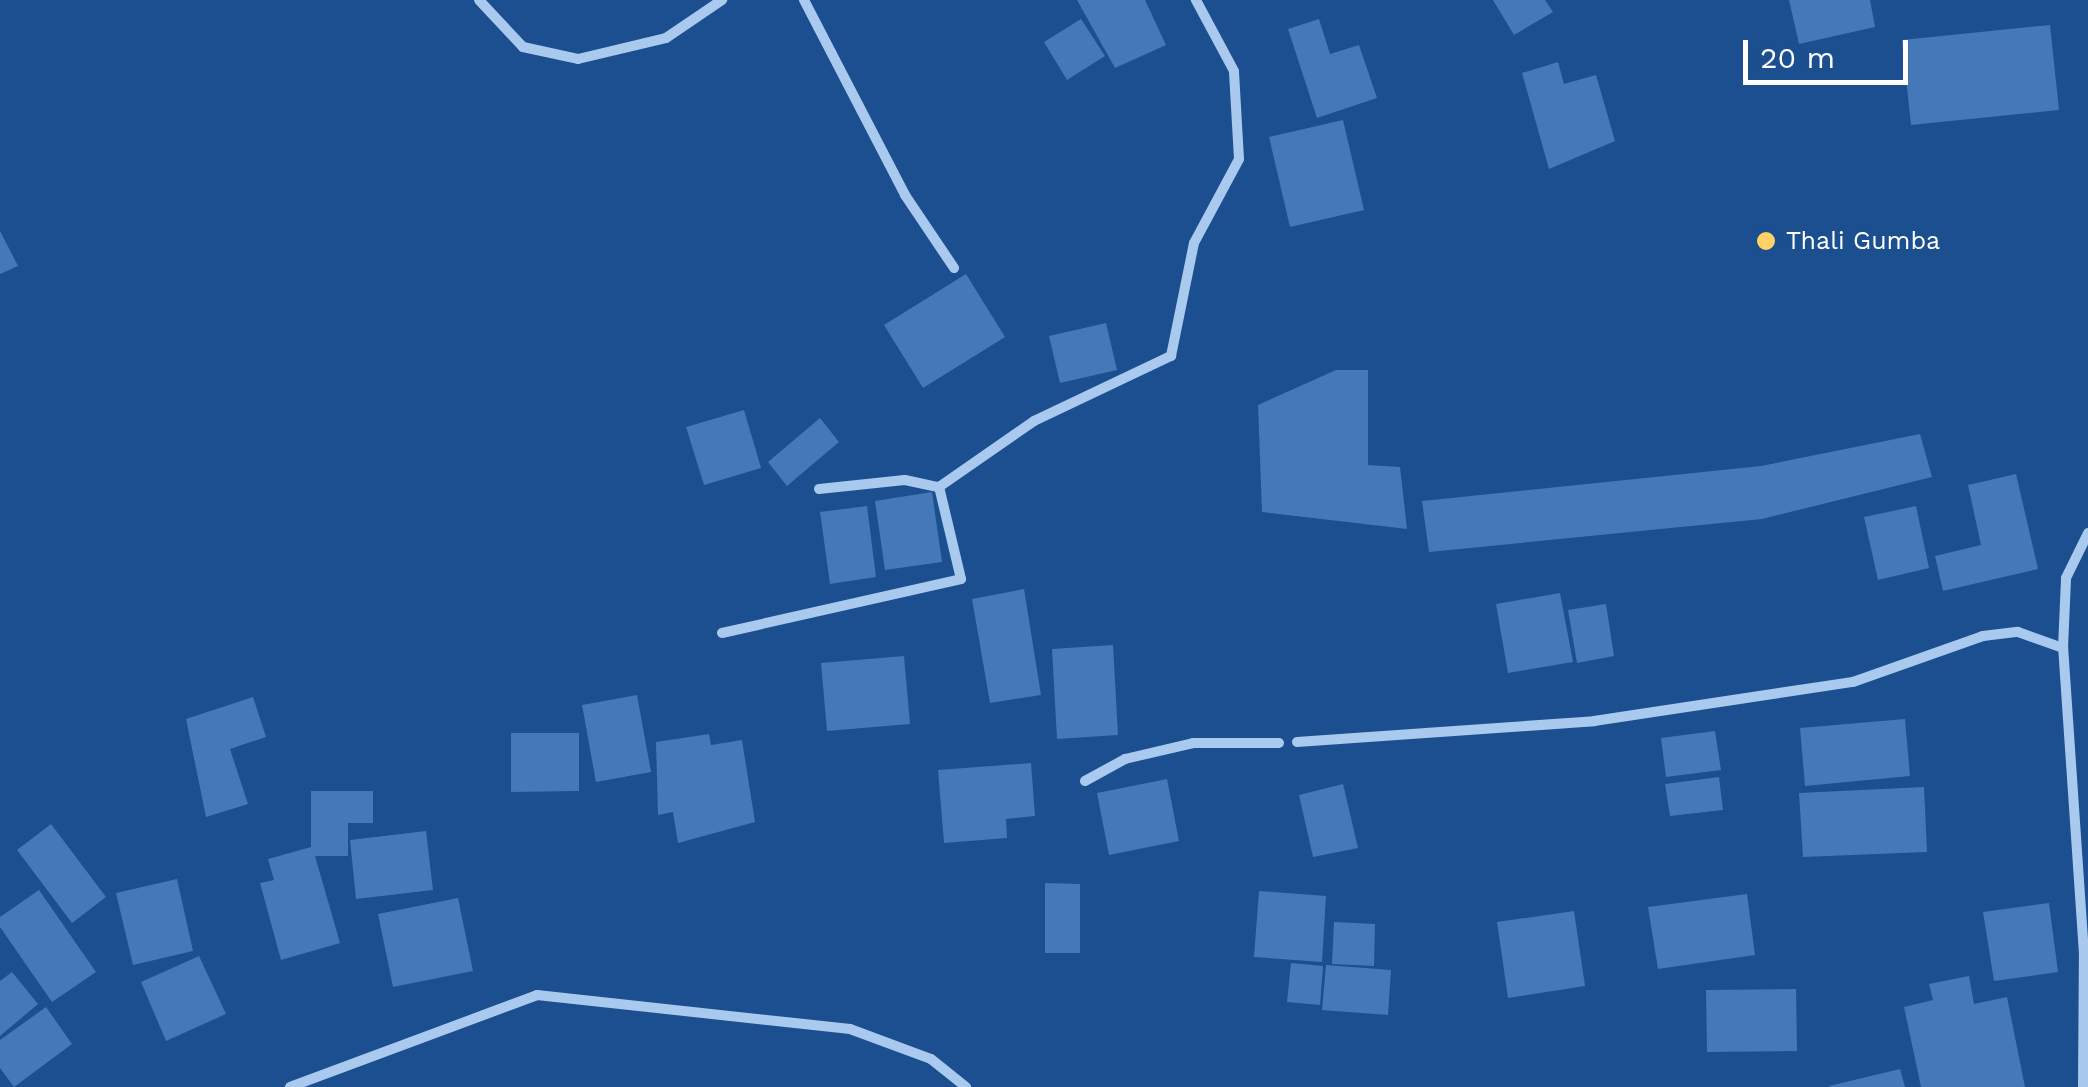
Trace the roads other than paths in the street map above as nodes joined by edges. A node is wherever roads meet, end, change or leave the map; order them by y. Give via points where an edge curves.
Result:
1 (478, 0) edge
2 (722, 0) edge
3 (804, 0) edge
4 (1196, 0) edge
5 (954, 268) dead end
6 (939, 488) junction
7 (818, 489) dead end
8 (2088, 533) edge
9 (722, 633) dead end
10 (2063, 648) junction
11 (1297, 742) dead end
12 (1280, 743) dead end
13 (1085, 781) dead end
14 (290, 1087) edge
15 (966, 1087) edge
16 (2083, 1087) edge

1 - 2 street via 523,47 578,59 666,38
3 - 5 street via 904,195
4 - 6 street via 1234,71 1239,159 1194,242 1170,356 1034,421
6 - 7 street via 905,480
6 - 9 street via 961,579
8 - 10 street via 2066,578
10 - 11 street via 2018,632 1983,636 1853,682 1594,721
10 - 16 street via 2084,954
12 - 13 street via 1192,744 1125,759
14 - 15 street via 537,994 850,1029 931,1060

